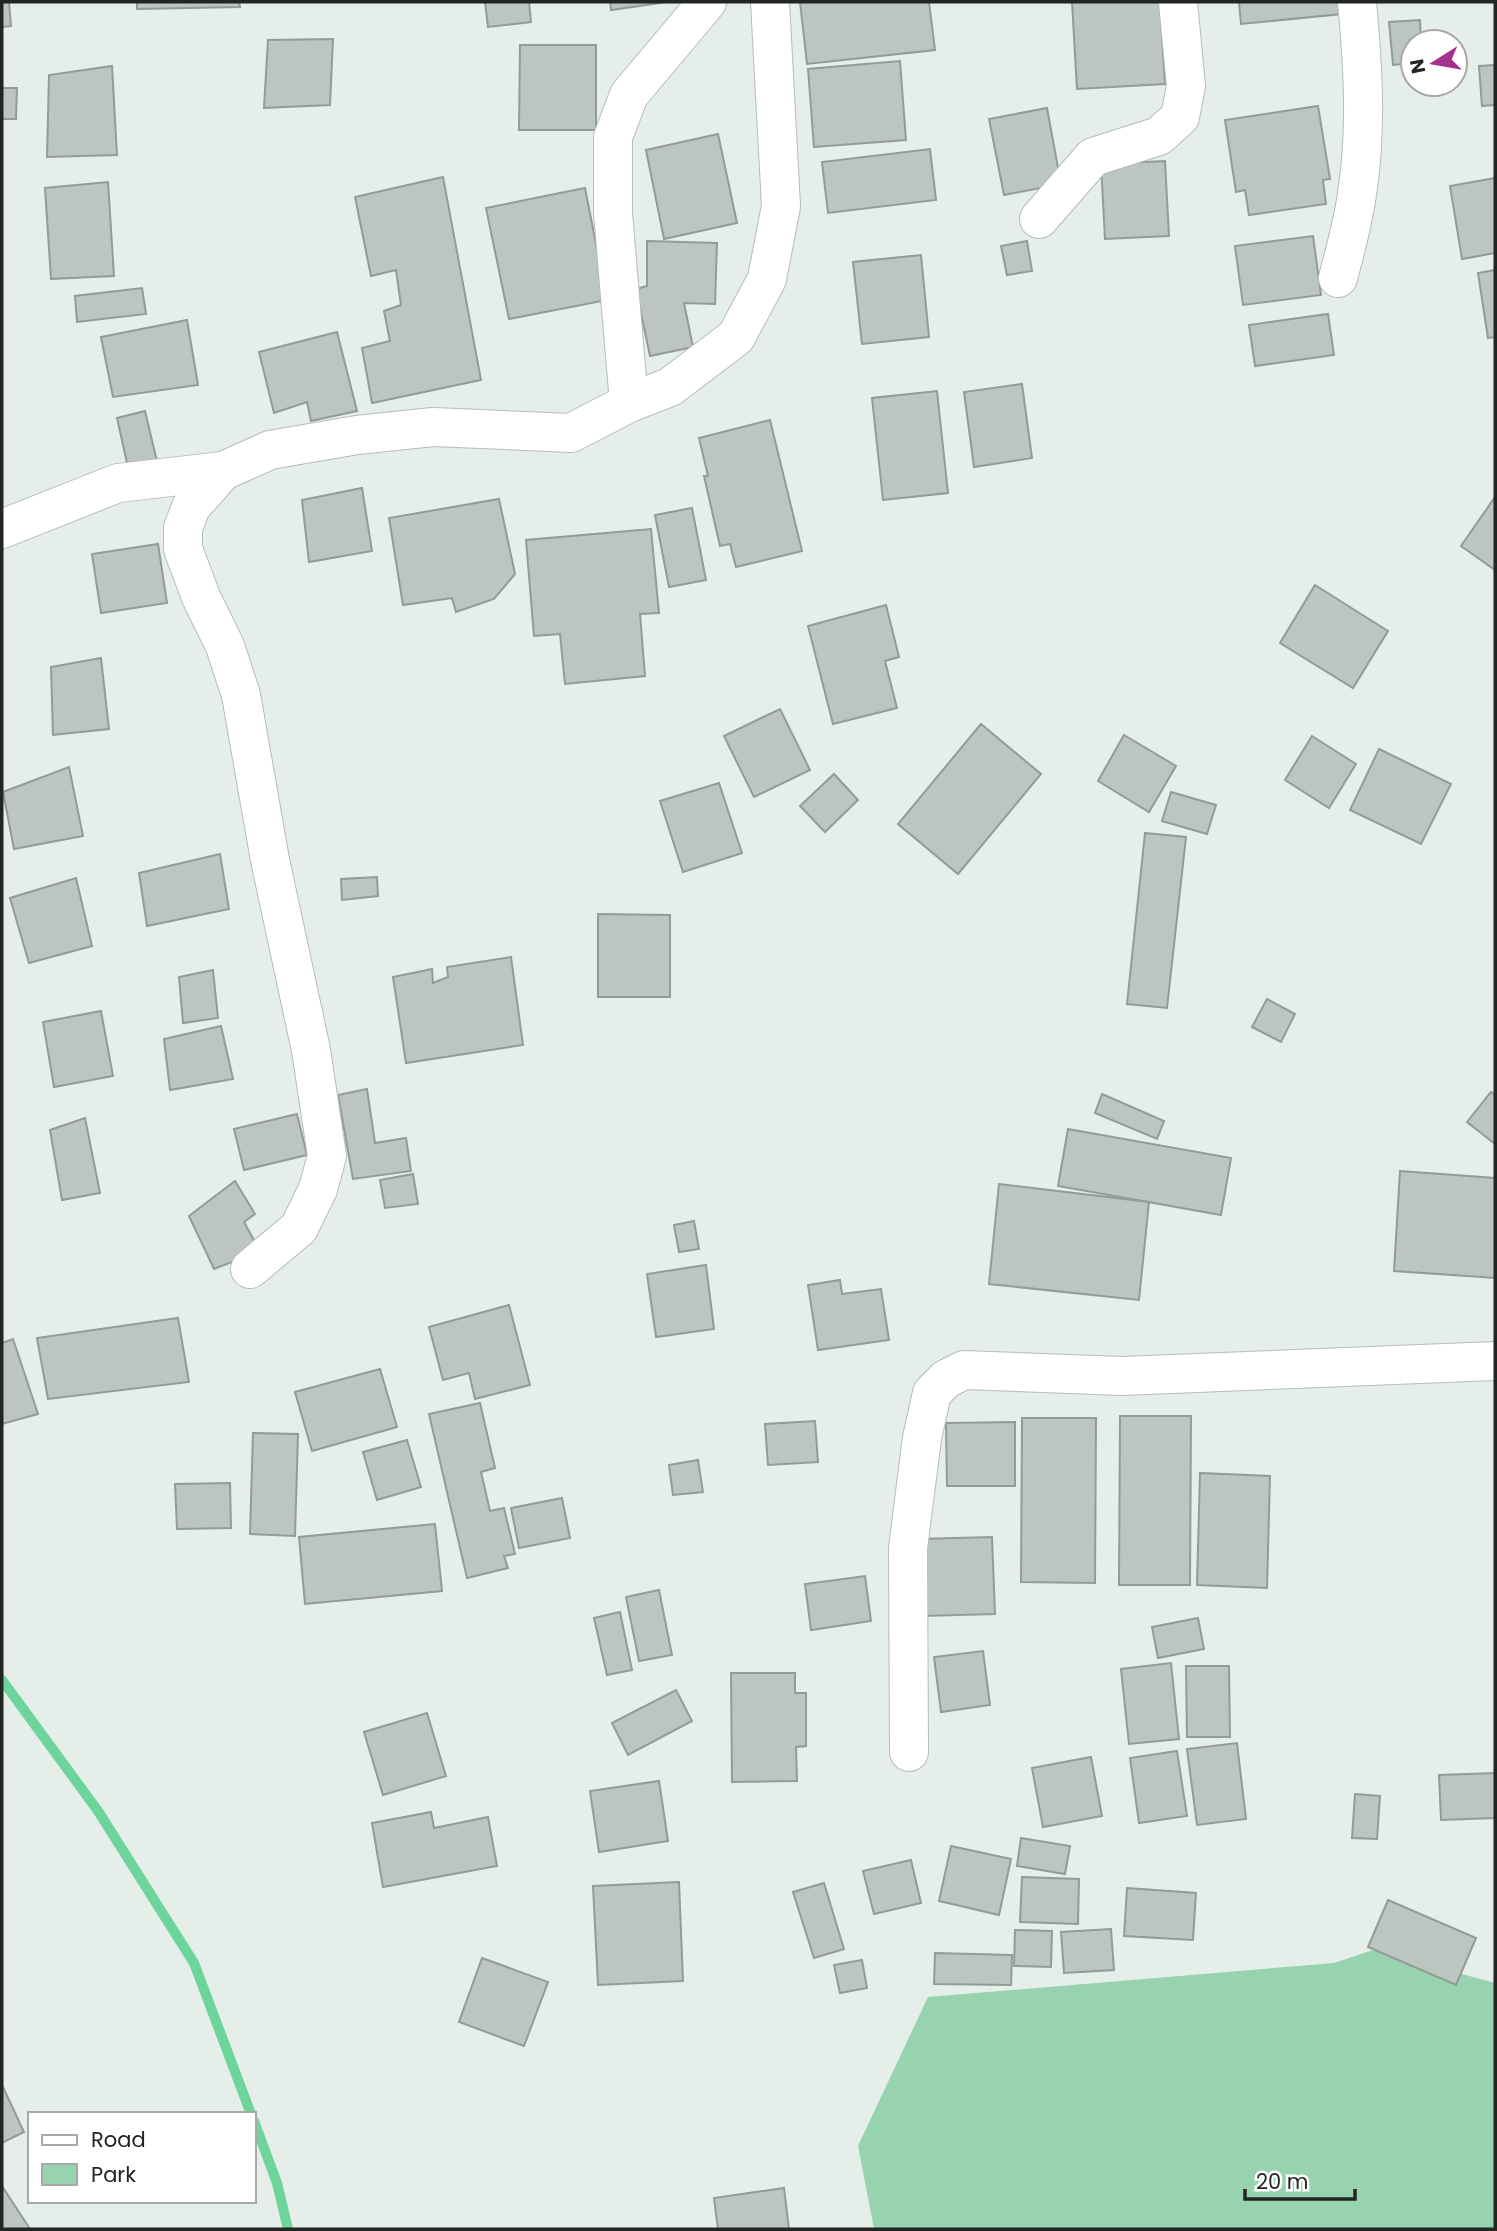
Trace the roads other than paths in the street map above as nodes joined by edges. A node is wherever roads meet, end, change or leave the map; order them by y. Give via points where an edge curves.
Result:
1 (707, 2) edge
2 (770, 2) edge
3 (1178, 2) edge
4 (1357, 2) edge
5 (1039, 219) dead end
6 (1338, 278) dead end
7 (629, 403) junction
8 (223, 471) junction
9 (2, 530) edge
10 (250, 1269) dead end
11 (1495, 1361) edge
12 (909, 1752) dead end

1 - 7 street via 629,95 613,137 613,213
2 - 7 street via 781,206 767,279 736,337 670,387
3 - 5 street via 1186,86 1180,117 1159,136 1093,157
4 - 6 street via 1364,81 1363,140 1357,196
7 - 8 street via 571,433 433,427 357,435 270,450
8 - 9 street via 118,483
8 - 10 street via 191,508 183,528 183,549 241,695 311,1050 327,1156 318,1189 299,1228
11 - 12 street via 1122,1376 964,1370 946,1379 932,1393 908,1548

